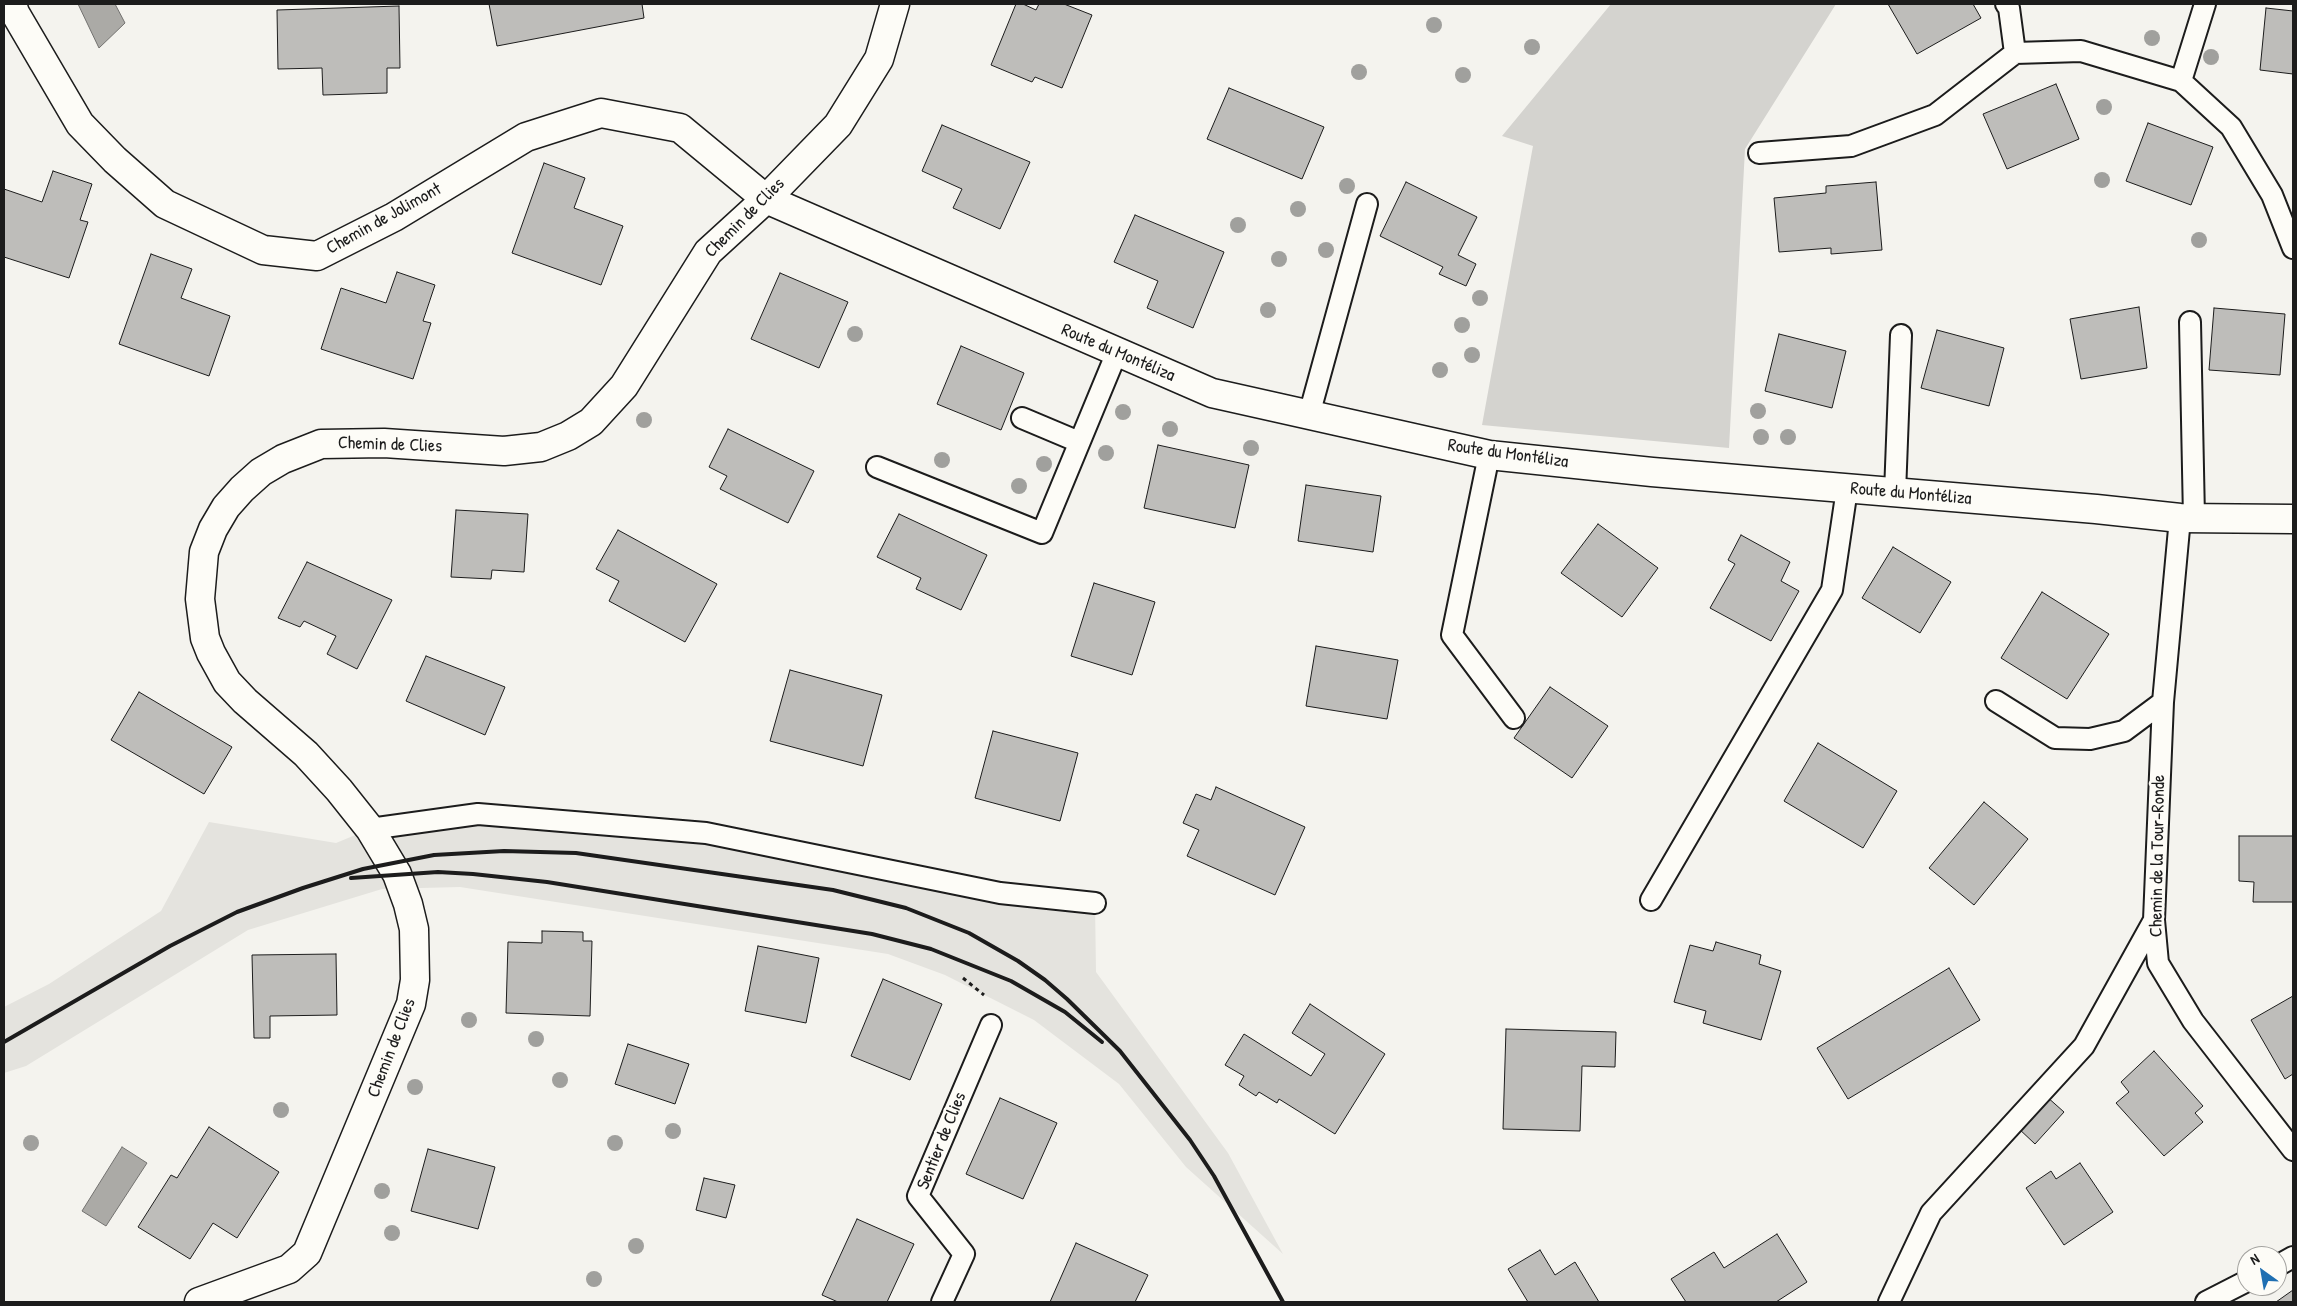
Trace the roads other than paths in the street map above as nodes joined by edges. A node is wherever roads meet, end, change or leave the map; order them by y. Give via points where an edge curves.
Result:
1 (12, 4) edge
2 (895, 4) edge
3 (2006, 4) edge
4 (2204, 4) edge
5 (2015, 53) junction
6 (2181, 82) junction
7 (1759, 153) dead end
8 (766, 199) junction
9 (1367, 204) dead end
10 (2293, 248) edge
11 (2190, 322) dead end
12 (1901, 335) dead end
13 (1117, 352) junction
14 (1309, 415) junction
15 (1022, 418) dead end
16 (1079, 442) junction
17 (1489, 455) junction
18 (878, 467) dead end
19 (1847, 488) junction
20 (1896, 493) junction
21 (2187, 518) junction
22 (2293, 519) edge
23 (1996, 701) dead end
24 (2164, 702) junction
25 (1514, 718) dead end
26 (370, 830) junction
27 (1651, 900) dead end
28 (1095, 903) dead end
29 (2154, 920) junction
30 (990, 1024) dead end
31 (2293, 1150) edge
32 (2237, 1286) edge
33 (199, 1302) edge
34 (942, 1302) edge
35 (1889, 1302) edge
36 (2206, 1302) edge

1 - 8 street, Chemin de Jolimont via 80,124 115,160 165,204 263,250 317,256 394,217 526,137 602,113 680,128
2 - 8 street, Chemin de Clies via 879,59 838,125
3 - 5 lane
4 - 6 lane
5 - 6 lane via 2081,51
5 - 7 lane via 1935,114 1851,146
6 - 10 lane via 2232,127 2272,195
8 - 13 street, Route du Montéliza
8 - 26 street, Chemin de Clies via 708,252 624,386 591,422 579,430 541,446 504,450 384,443 321,444 261,472 226,507 204,552 200,576 201,619 211,653 227,682 306,754
9 - 14 lane
11 - 21 lane, Chemin de la Tour-Ronde
12 - 20 lane
13 - 14 street, Route du Montéliza via 1212,394
13 - 16 lane
14 - 17 street, Route du Montéliza
15 - 16 lane
16 - 18 lane via 1042,533
17 - 19 street, Route du Montéliza
17 - 25 lane via 1452,635
19 - 20 street, Route du Montéliza
19 - 27 lane via 1832,590
20 - 21 street, Route du Montéliza
21 - 22 street, Route du Montéliza
21 - 24 lane, Chemin de la Tour-Ronde
23 - 24 lane via 2055,738 2090,740 2124,731
24 - 29 lane, Chemin de la Tour-Ronde
26 - 28 lane via 478,814 706,833 1000,893
26 - 33 street, Chemin de Clies via 397,874 414,929 416,980 411,1004 307,1252 288,1269
29 - 31 lane, Chemin de la Tour-Ronde via 2158,963 2188,1012
29 - 35 lane via 2084,1046 1930,1213
30 - 34 lane, Sentier de Clies via 918,1196 964,1254
32 - 36 lane

